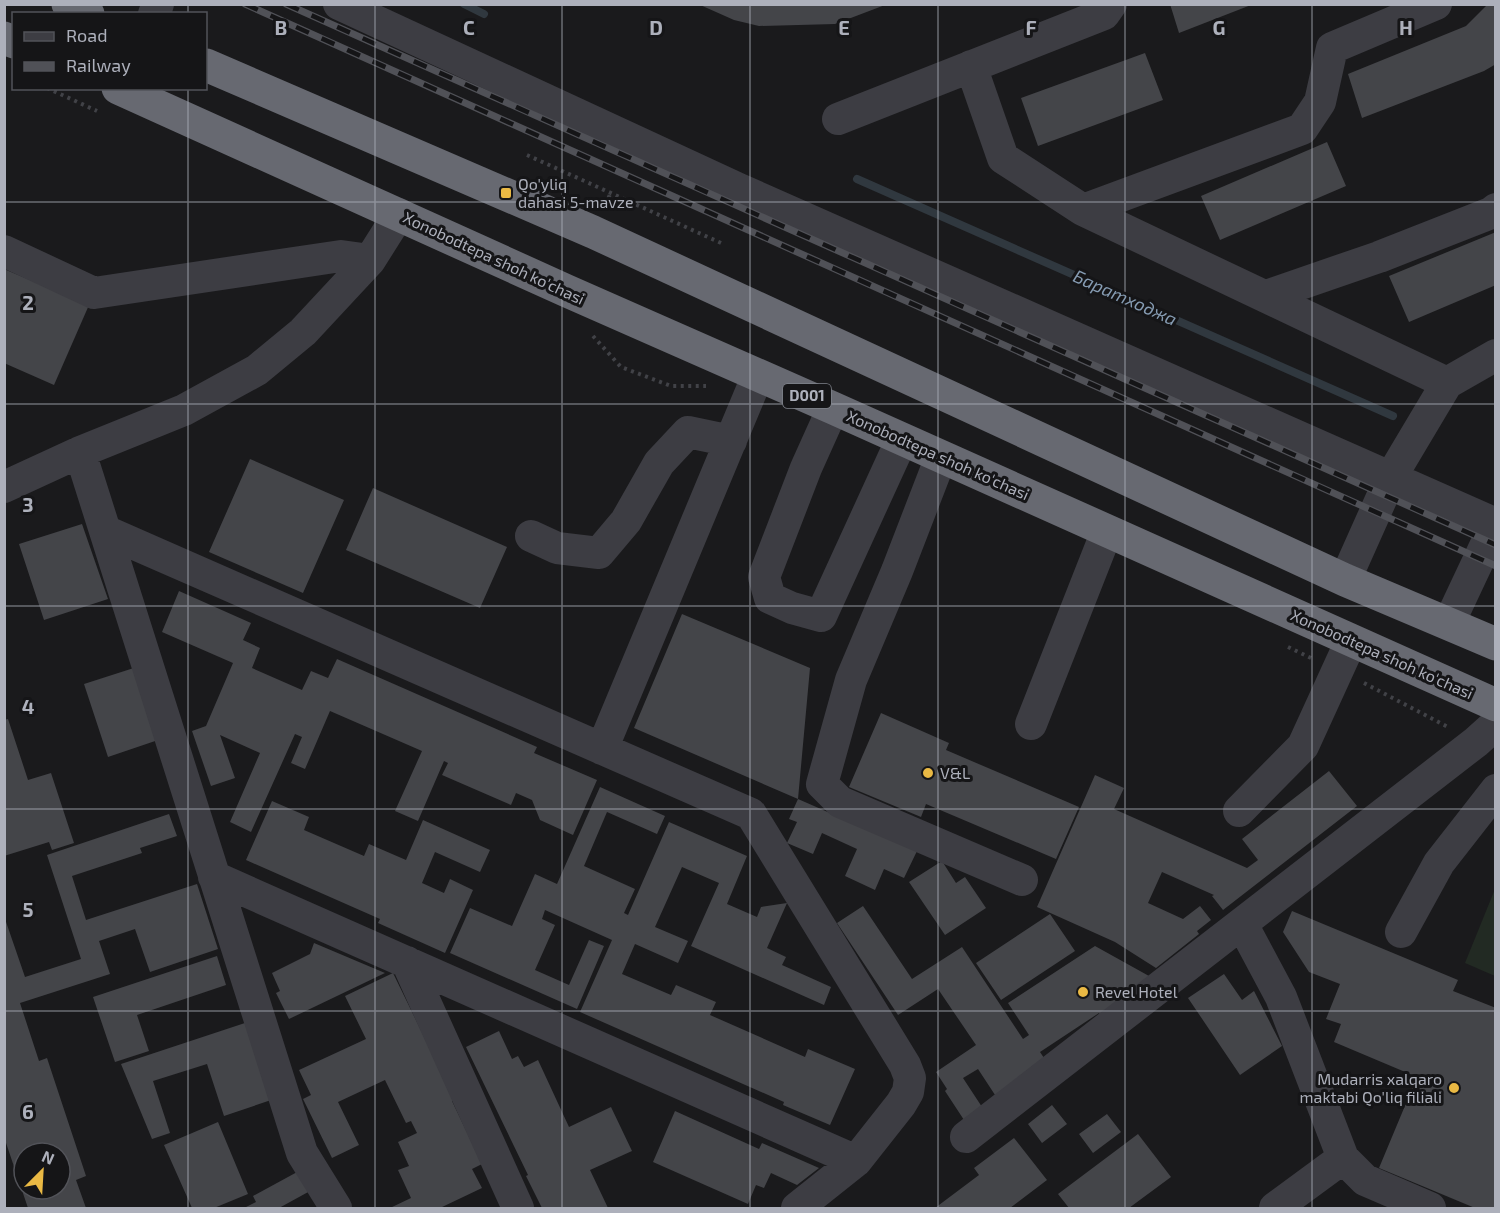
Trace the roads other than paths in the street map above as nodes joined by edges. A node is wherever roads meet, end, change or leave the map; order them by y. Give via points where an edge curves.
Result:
1 (68, 4) edge
2 (339, 4) edge
3 (1436, 4) edge
4 (1105, 8) edge
5 (84, 12) edge
6 (207, 65) edge
7 (971, 66) junction
8 (122, 90) edge
9 (838, 119) dead end
10 (1496, 208) edge
11 (1083, 210) junction
12 (399, 214) junction
13 (4, 252) edge
14 (370, 260) junction
15 (1266, 296) junction
16 (1496, 355) edge
17 (1447, 383) junction
18 (752, 389) junction
19 (833, 408) junction
20 (902, 439) junction
21 (731, 441) junction
22 (80, 452) junction
23 (941, 457) junction
24 (1391, 477) junction
25 (4, 487) edge
26 (1495, 524) edge
27 (105, 531) junction
28 (1107, 531) junction
29 (531, 536) dead end
30 (1345, 580) junction
31 (1449, 623) junction
32 (1351, 641) junction
33 (1496, 644) edge
34 (1496, 705) edge
35 (1031, 724) dead end
36 (1496, 724) edge
37 (602, 748) junction
38 (1496, 790) edge
39 (1239, 811) dead end
40 (214, 877) junction
41 (1022, 880) dead end
42 (1242, 924) junction
43 (1401, 932) dead end
44 (407, 962) junction
45 (966, 1137) dead end
46 (1343, 1158) junction
47 (856, 1161) junction
48 (336, 1209) edge
49 (518, 1209) edge
50 (796, 1209) edge
51 (1275, 1209) edge
52 (1430, 1209) edge

1 - 5 highway
2 - 24 street via 739,189
3 - 11 street via 1332,48 1320,102 1302,129
4 - 7 street
6 - 30 highway via 593,232
7 - 9 street
7 - 11 street via 1003,158
8 - 12 highway, Xonobodtepa shoh ko'chasi / D001
10 - 15 street via 1379,257
11 - 15 street
12 - 14 street
12 - 18 highway, Xonobodtepa shoh ko'chasi / D001 via 567,291
13 - 14 street via 94,293 341,256
14 - 22 street via 303,332 257,370 183,410
15 - 17 street
16 - 17 street
17 - 24 street
18 - 19 highway, Xonobodtepa shoh ko'chasi / D001
18 - 21 street
19 - 20 highway, Xonobodtepa shoh ko'chasi / D001
19 - 20 street via 764,577 770,598 792,608 821,616
20 - 23 highway, Xonobodtepa shoh ko'chasi / D001
21 - 29 street via 688,432 659,463 626,521 600,553 557,548
21 - 37 street
22 - 25 street
22 - 27 street
23 - 28 highway, Xonobodtepa shoh ko'chasi / D001
23 - 41 street via 851,680 822,784 840,802
24 - 26 street
24 - 30 street
26 - 31 street
27 - 37 street
27 - 40 street
28 - 32 highway, Xonobodtepa shoh ko'chasi / D001
28 - 35 street
30 - 31 highway
31 - 33 highway
32 - 34 highway, Xonobodtepa shoh ko'chasi / D001
32 - 39 street via 1303,746
36 - 42 street
37 - 47 street via 752,814 910,1078 901,1104
38 - 43 street via 1439,863
40 - 44 street
40 - 48 street via 302,1153
42 - 45 street
42 - 46 street via 1281,997
44 - 47 street
44 - 49 street
46 - 51 street
46 - 52 street via 1365,1180
47 - 50 street

